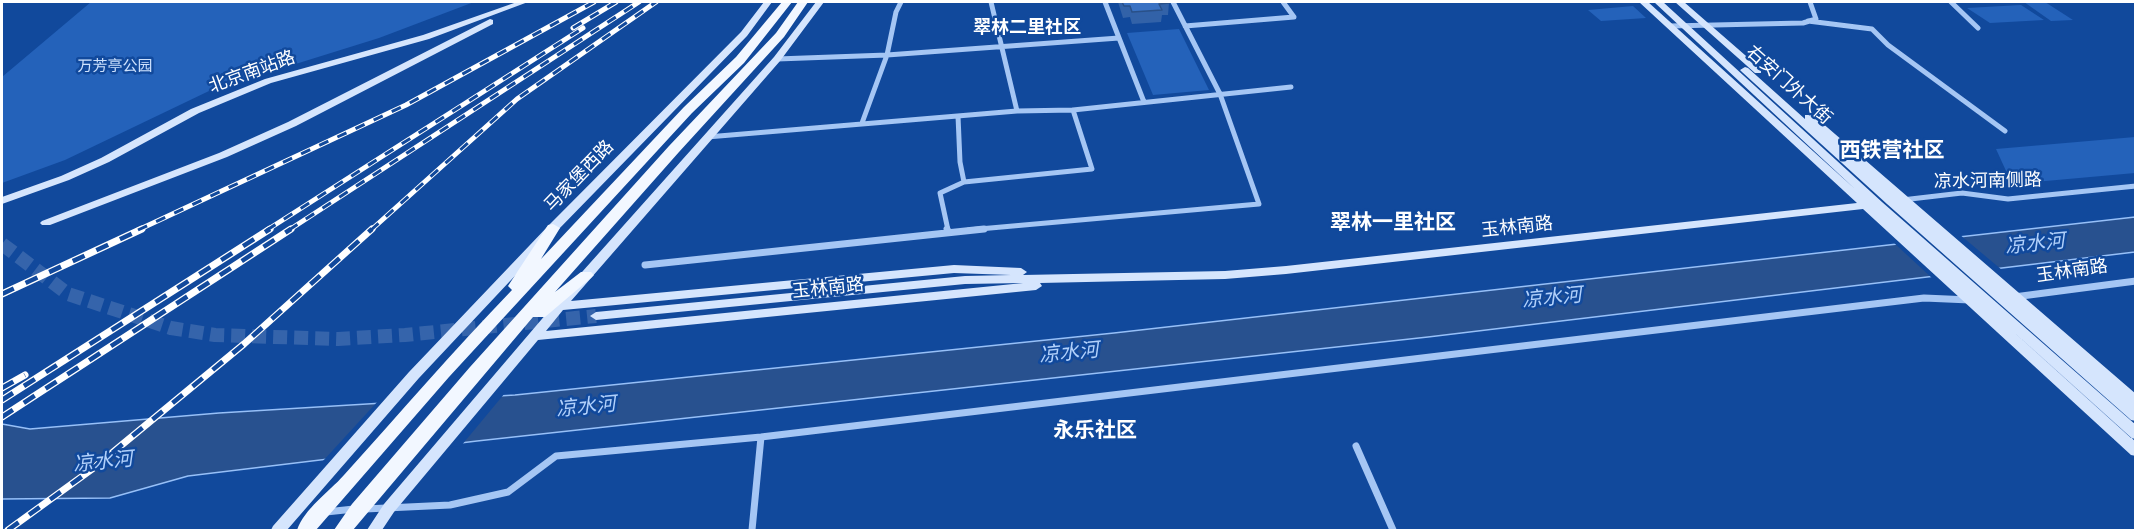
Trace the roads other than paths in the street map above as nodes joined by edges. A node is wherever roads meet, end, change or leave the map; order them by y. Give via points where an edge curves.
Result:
1 (524, 2) edge
2 (529, 2) edge
3 (768, 2) edge
4 (787, 2) edge
5 (803, 2) edge
6 (820, 2) edge
7 (901, 2) edge
8 (991, 2) edge
9 (1105, 2) edge
10 (1173, 2) edge
11 (1283, 2) edge
12 (1643, 2) edge
13 (1658, 2) edge
14 (1668, 2) edge
15 (1679, 2) edge
16 (1810, 2) edge
17 (1951, 2) edge
18 (1808, 21) junction
19 (1696, 25) junction
20 (1185, 26) junction
21 (1670, 26) junction
22 (1978, 28) dead end
23 (1119, 38) junction
24 (1002, 48) junction
25 (886, 55) junction
26 (777, 59) junction
27 (1290, 87) dead end
28 (1220, 94) junction
29 (1144, 102) junction
30 (1073, 110) junction
31 (1017, 111) junction
32 (958, 116) junction
33 (862, 123) junction
34 (2005, 131) dead end
35 (707, 137) junction
36 (964, 182) junction
37 (2136, 186) edge
38 (1903, 200) junction
39 (2, 201) edge
40 (1891, 202) junction
41 (1872, 205) junction
42 (46, 223) dead end
43 (553, 228) junction
44 (948, 232) junction
45 (645, 265) dead end
46 (586, 274) junction
47 (1124, 278) junction
48 (2136, 281) edge
49 (2010, 292) junction
50 (1969, 294) junction
51 (560, 306) junction
52 (596, 316) tunnel mouth
53 (494, 321) junction
54 (536, 336) junction
55 (506, 339) junction
56 (2136, 402) edge
57 (2136, 416) edge
58 (2136, 434) edge
59 (761, 437) junction
60 (1356, 446) dead end
61 (2136, 452) edge
62 (389, 508) junction
63 (358, 509) junction
64 (318, 513) junction
65 (289, 515) junction
66 (278, 531) edge
67 (306, 531) edge
68 (343, 531) edge
69 (374, 531) edge
70 (753, 531) edge
71 (1394, 531) edge

1 - 39 street, 北京南站路 via 426,37 268,81 195,111 105,160
2 - 42 street via 292,124
3 - 43 street, 马家堡西路 via 744,34
4 - 53 main road, 马家堡西路 via 740,60 688,110
5 - 55 main road via 780,35
6 - 26 street
7 - 25 street
8 - 24 street
9 - 23 street
10 - 20 street
11 - 20 street via 1294,17
12 - 21 street
13 - 19 street, 右安门外大街
14 - 19 street, 右安门外大街
15 - 19 street
16 - 18 street via 1815,19
17 - 22 street
18 - 19 street
18 - 34 street via 1872,29 1887,45
19 - 21 street
19 - 38 street
19 - 40 street, 右安门外大街
19 - 41 street, 右安门外大街
20 - 28 street
21 - 41 street
23 - 24 street
23 - 29 street
24 - 25 street
24 - 31 street
25 - 26 street
25 - 33 street
26 - 35 street
27 - 28 street
28 - 29 street
28 - 44 street via 1258,204
29 - 30 street
30 - 31 street
30 - 36 street via 1092,169
31 - 32 street
32 - 33 street
32 - 36 street
33 - 35 street
35 - 46 street
36 - 44 street via 940,193
37 - 38 street, 凉水河南侧路 via 2008,199 1962,193
38 - 40 street, 凉水河南侧路
38 - 49 street
40 - 41 street, 凉水河南侧路
40 - 57 street, 右安门外大街
41 - 47 street, 玉林南路 via 1286,270
41 - 50 street
43 - 53 main road
43 - 65 street, 马家堡西路
44 - 45 street
46 - 51 street
46 - 55 main road
47 - 51 street, 玉林南路 via 954,269
47 - 52 street, 玉林南路 via 965,280
47 - 54 street, 玉林南路
48 - 49 street, 玉林南路
49 - 56 street
50 - 58 street
50 - 59 street
50 - 61 street
51 - 54 street
53 - 64 main road, 马家堡西路
54 - 62 street
55 - 63 main road
59 - 62 street via 556,456 508,492 450,505
59 - 70 street
60 - 71 street
62 - 63 street
62 - 69 street
63 - 64 street
63 - 68 main road
64 - 65 street
64 - 67 main road, 马家堡西路
65 - 66 street, 马家堡西路

